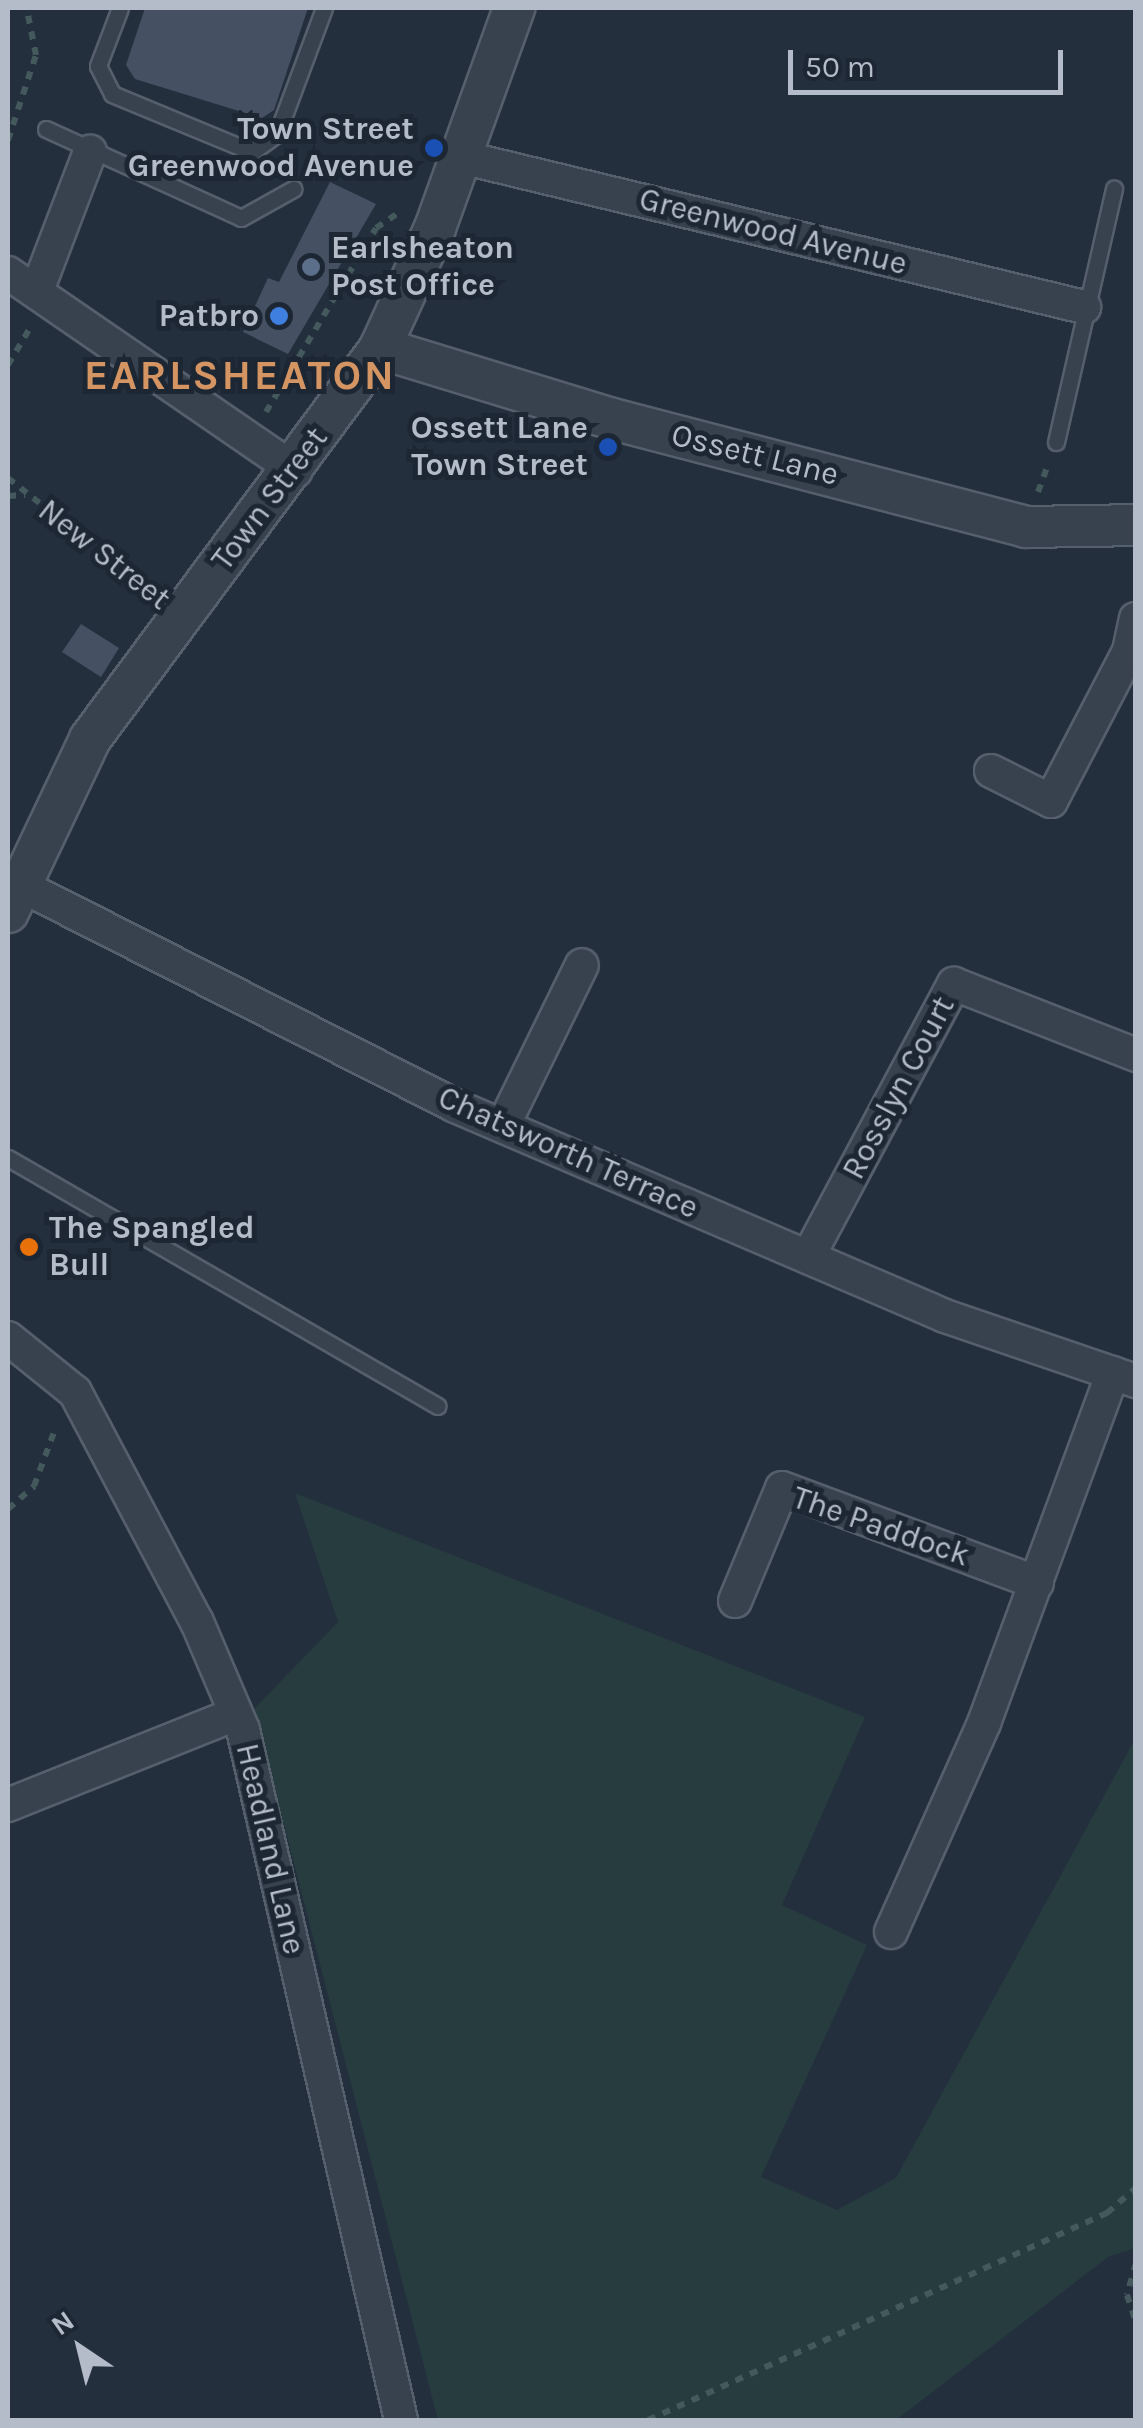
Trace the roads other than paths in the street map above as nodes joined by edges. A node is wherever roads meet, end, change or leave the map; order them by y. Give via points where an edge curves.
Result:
1 (120, 8) edge
2 (324, 8) edge
3 (514, 8) edge
4 (46, 129) dead end
5 (90, 152) junction
6 (458, 166) junction
7 (292, 189) dead end
8 (1114, 189) dead end
9 (8, 273) edge
10 (38, 288) junction
11 (1084, 307) junction
12 (380, 348) junction
13 (1056, 442) road end
14 (296, 471) junction
15 (1136, 525) edge
16 (1136, 619) edge
17 (991, 771) dead end
18 (13, 898) edge
19 (582, 965) dead end
20 (1136, 1055) edge
21 (503, 1126) junction
22 (8, 1158) edge
23 (808, 1257) junction
24 (8, 1338) edge
25 (1124, 1377) edge
26 (438, 1406) dead end
27 (1037, 1583) junction
28 (735, 1601) dead end
29 (236, 1714) junction
30 (8, 1805) edge
31 (890, 1932) dead end
32 (401, 2420) edge

1 - 2 lane via 98,66 112,94 252,152 276,134
3 - 6 street, Town Street
4 - 5 lane
5 - 7 lane via 241,218
5 - 10 street
6 - 11 street, Greenwood Avenue
6 - 12 street, Town Street
8 - 11 lane
9 - 10 street
10 - 14 street
11 - 13 lane
12 - 14 street, Town Street
12 - 15 street, Ossett Lane via 612,419 1026,526
14 - 18 street, Town Street via 90,739
16 - 17 street via 1129,651 1051,801
18 - 21 street, Chatsworth Terrace
19 - 21 street
20 - 23 street, Rosslyn Court via 954,984
21 - 23 street, Chatsworth Terrace
22 - 26 lane
23 - 25 street, Chatsworth Terrace via 945,1316
24 - 29 street, Headland Lane via 64,1384 197,1622
25 - 27 street
27 - 28 street, The Paddock via 782,1488
27 - 31 street via 984,1723
29 - 30 street
29 - 32 street, Headland Lane

